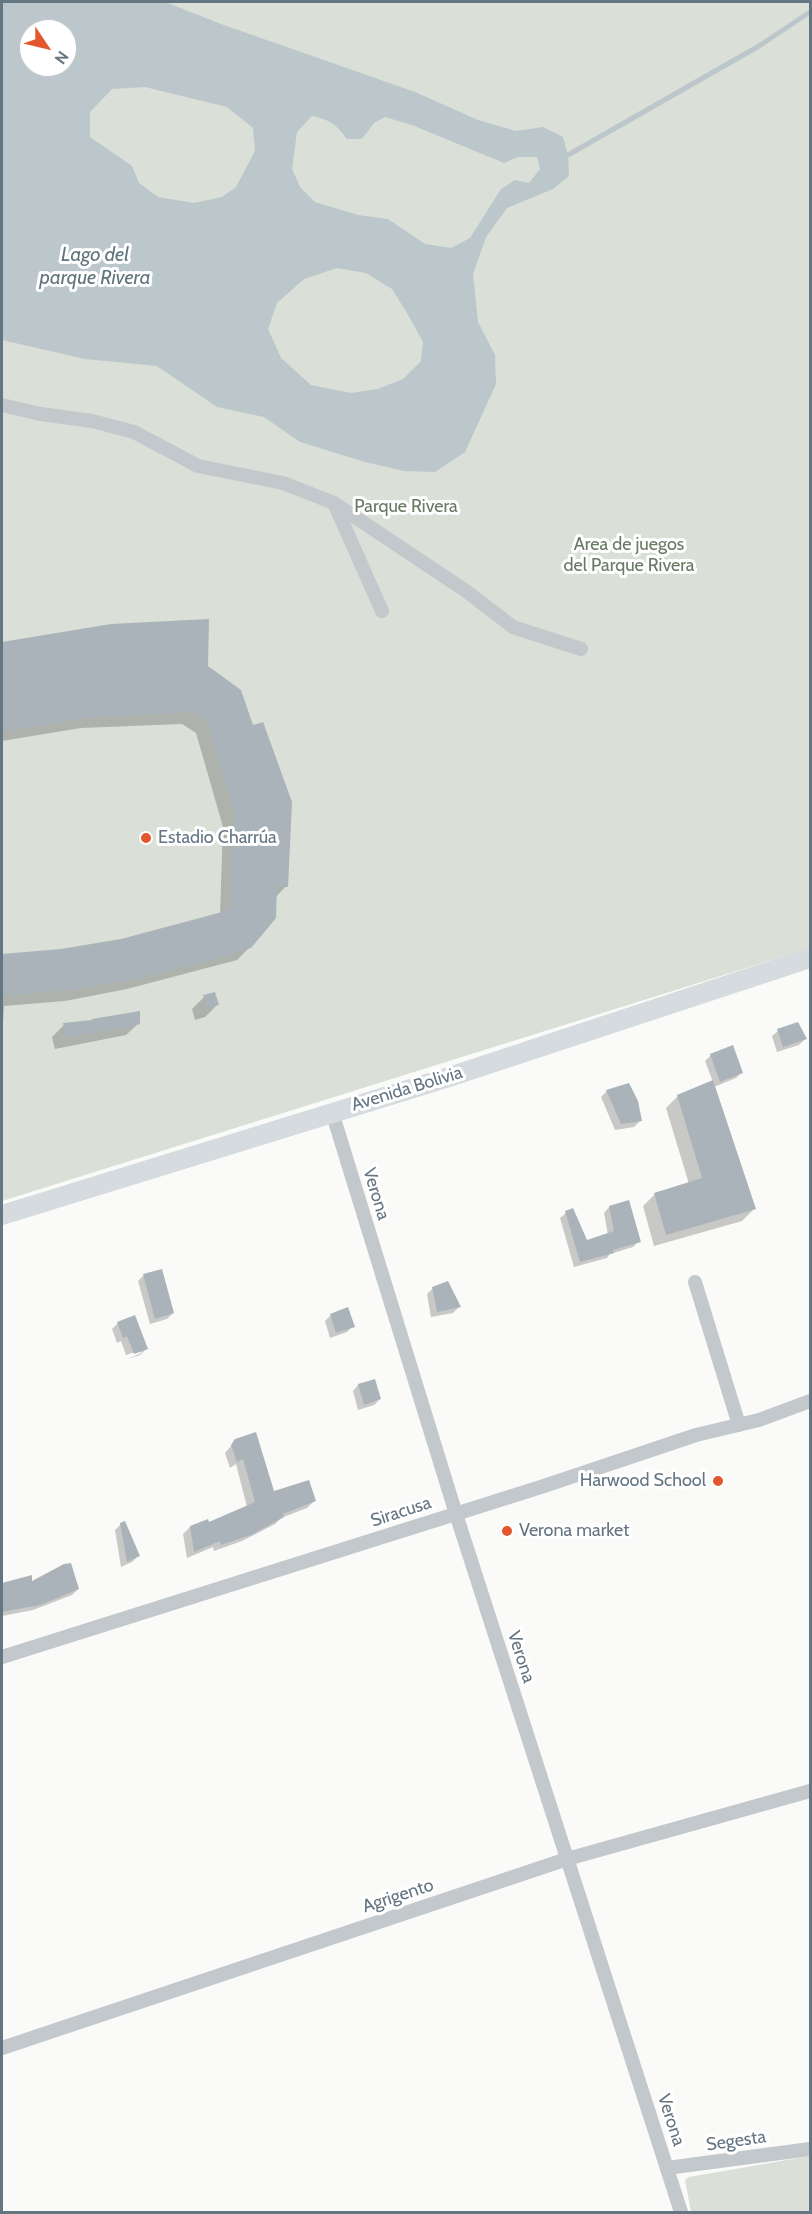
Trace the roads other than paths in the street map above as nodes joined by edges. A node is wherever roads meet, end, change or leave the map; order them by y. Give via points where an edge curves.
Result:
1 (2, 405) edge
2 (334, 503) junction
3 (382, 611) dead end
4 (581, 649) dead end
5 (810, 958) edge
6 (332, 1112) junction
7 (2, 1215) edge
8 (695, 1282) dead end
9 (810, 1401) edge
10 (739, 1425) junction
11 (456, 1514) junction
12 (2, 1657) edge
13 (810, 1791) edge
14 (567, 1859) junction
15 (2, 2048) edge
16 (810, 2149) edge
17 (667, 2168) junction
18 (681, 2212) edge

1 - 2 street via 134,432 198,466 283,483
2 - 3 street
2 - 4 street via 513,627
5 - 6 street, Avenida Bolivia
6 - 7 street, Avenida Bolivia
6 - 11 street, Verona
8 - 10 street
9 - 10 street, Siracusa
10 - 11 street, Siracusa via 696,1435
11 - 12 street, Siracusa
11 - 14 street, Verona
13 - 14 street, Agrigento
14 - 15 street, Agrigento
14 - 17 street, Verona
16 - 17 street, Segesta
17 - 18 street, Verona

